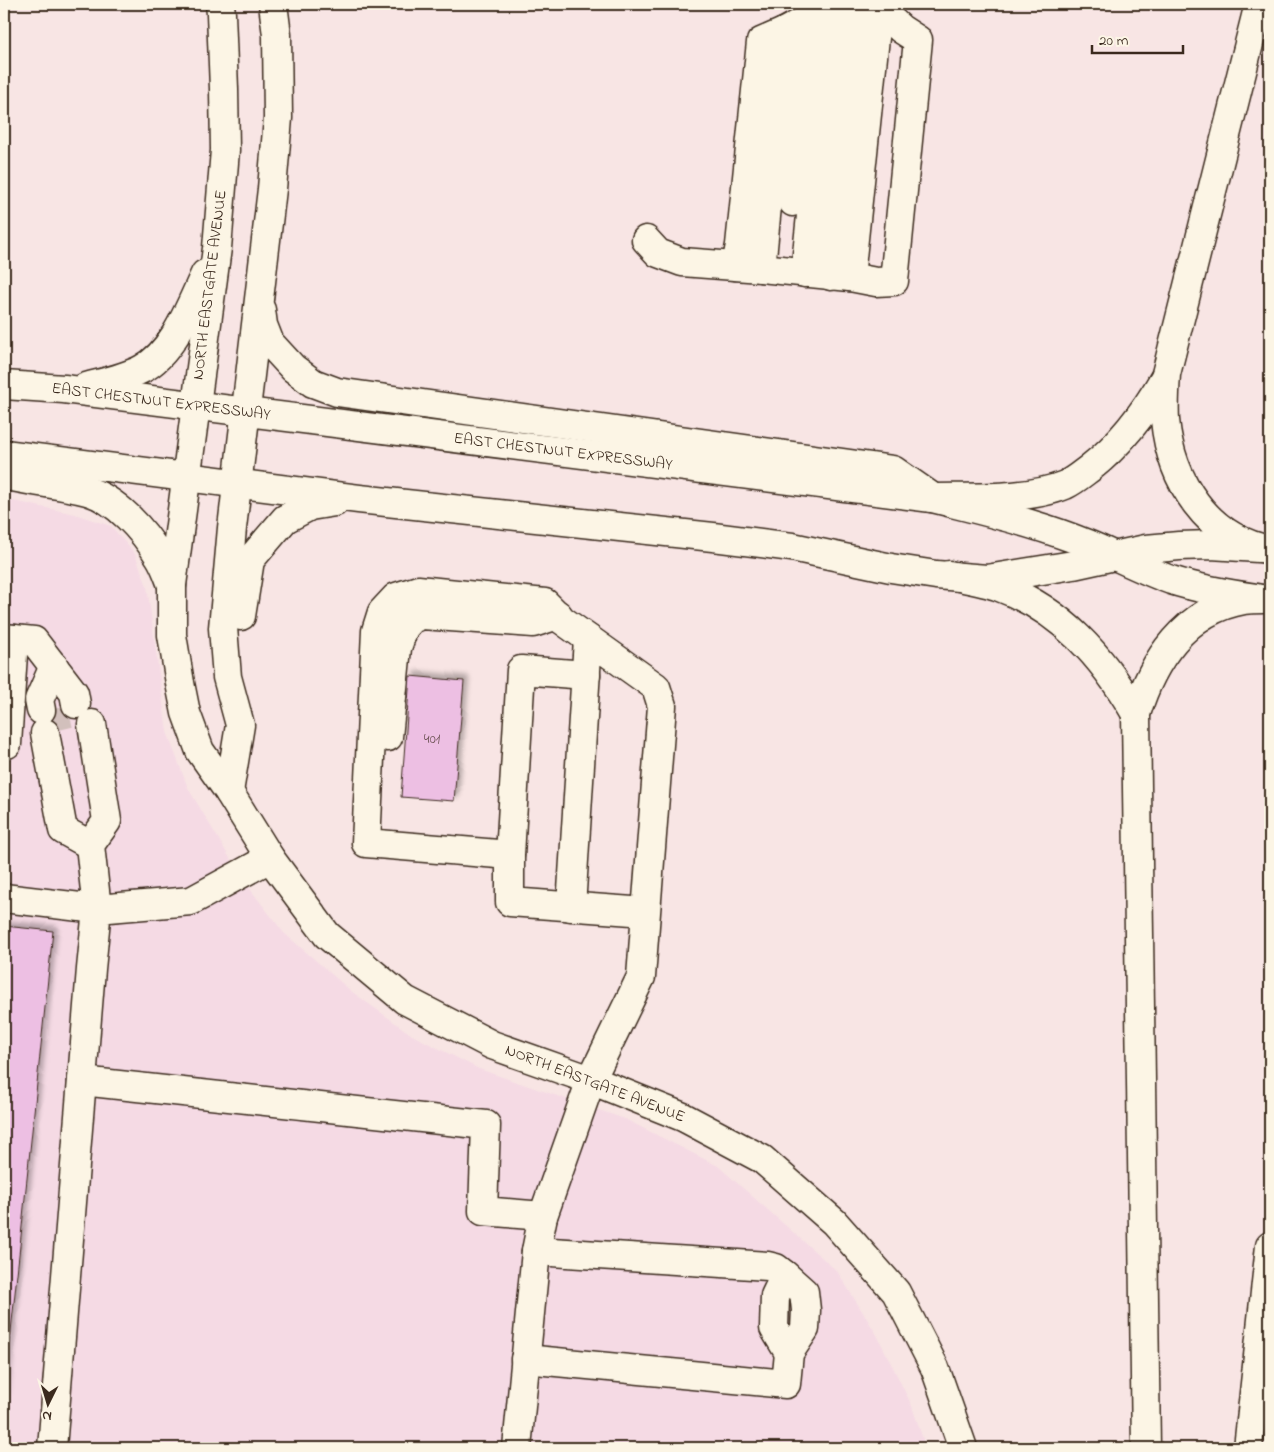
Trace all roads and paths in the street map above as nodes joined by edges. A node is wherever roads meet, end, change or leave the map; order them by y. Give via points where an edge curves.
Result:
1 (220, 4) edge
2 (273, 4) edge
3 (1258, 4) edge
4 (870, 5) edge
5 (826, 9) edge
6 (646, 240) dead end
7 (218, 248) junction
8 (806, 273) junction
9 (259, 294) junction
10 (1166, 374) junction
11 (4, 385) edge
12 (64, 389) junction
13 (196, 406) junction
14 (246, 412) junction
15 (4, 454) edge
16 (4, 475) edge
17 (187, 477) junction
18 (238, 484) junction
19 (932, 498) junction
20 (359, 499) junction
21 (1270, 550) edge
22 (1114, 555) junction
23 (949, 575) junction
24 (172, 585) junction
25 (9, 639) edge
26 (588, 639) junction
27 (54, 666) junction
28 (586, 674) junction
29 (1136, 714) junction
30 (67, 717) junction
31 (240, 725) junction
32 (4, 744) edge
33 (229, 792) junction
34 (90, 845) junction
35 (510, 855) junction
36 (270, 858) junction
37 (4, 898) edge
38 (571, 907) junction
39 (97, 909) junction
40 (646, 912) junction
41 (592, 1080) junction
42 (82, 1081) junction
43 (543, 1216) junction
44 (1270, 1246) edge
45 (536, 1250) junction
46 (525, 1358) junction
47 (52, 1448) edge
48 (517, 1448) edge
49 (963, 1448) edge
50 (1146, 1448) edge
51 (1248, 1448) edge

1 - 7 main road, NORTH EASTGATE AVENUE via 225,150
2 - 9 main road via 277,35 278,118
3 - 10 main road
4 - 8 main road
4 - 8 main road via 918,40 894,281
5 - 8 main road
5 - 8 main road via 784,32
6 - 8 main road via 658,253 682,262
7 - 12 main road via 162,354 142,369 115,380
7 - 13 main road, NORTH EASTGATE AVENUE
9 - 14 main road
9 - 19 main road via 263,325 270,342 293,368 313,383 337,392 893,470
10 - 19 main road via 1153,398 1120,442 1101,460 1065,484 1012,495
10 - 21 main road via 1165,420 1175,464 1184,484 1195,502 1223,530 1254,547
11 - 12 main road, EAST CHESTNUT EXPRESSWAY
12 - 13 main road, EAST CHESTNUT EXPRESSWAY
13 - 14 main road, EAST CHESTNUT EXPRESSWAY
13 - 17 main road, NORTH EASTGATE AVENUE
14 - 18 main road
14 - 19 main road, EAST CHESTNUT EXPRESSWAY
15 - 17 main road
16 - 24 main road via 87,491 106,499 148,540 161,558
17 - 18 main road
17 - 24 main road, NORTH EASTGATE AVENUE
18 - 20 main road
18 - 31 main road via 223,628 227,677
19 - 22 main road, EAST CHESTNUT EXPRESSWAY via 1029,523
20 - 23 main road via 792,547 891,568
20 - 31 main road via 310,506 285,519 250,560 240,614 244,675
21 - 22 main road via 1243,546 1179,546
22 - 23 main road via 987,579
22 - 29 main road, EAST CHESTNUT EXPRESSWAY via 1143,569 1202,589 1263,599 1227,604 1192,623 1152,671
23 - 29 main road via 998,586 1052,615 1086,644 1104,665
24 - 33 main road, NORTH EASTGATE AVENUE via 172,635 186,713 200,751
25 - 27 main road via 34,642
25 - 32 main road via 7,744
26 - 28 main road
26 - 35 main road via 545,603 418,590 396,597 382,612 376,631 366,843
26 - 40 main road via 656,687 662,706
27 - 30 main road via 74,692
27 - 30 main road via 39,700
28 - 35 main road via 521,670
28 - 38 main road
29 - 50 main road
30 - 34 main road via 107,821
30 - 34 main road via 63,830
31 - 33 main road
33 - 36 main road, NORTH EASTGATE AVENUE
34 - 39 main road
35 - 38 main road via 510,902
36 - 39 main road via 192,901
36 - 41 main road, NORTH EASTGATE AVENUE via 327,934 405,1000 492,1045
37 - 39 main road
38 - 40 main road
39 - 42 main road
40 - 41 main road via 641,977
41 - 43 main road
41 - 49 main road, NORTH EASTGATE AVENUE via 683,1117 762,1159 834,1222 896,1292 935,1368
42 - 43 main road via 486,1125 483,1210
42 - 47 main road
43 - 45 main road
44 - 51 main road
45 - 46 main road
45 - 46 main road via 776,1268 785,1275 775,1296 774,1328 789,1353 786,1384
46 - 48 main road

